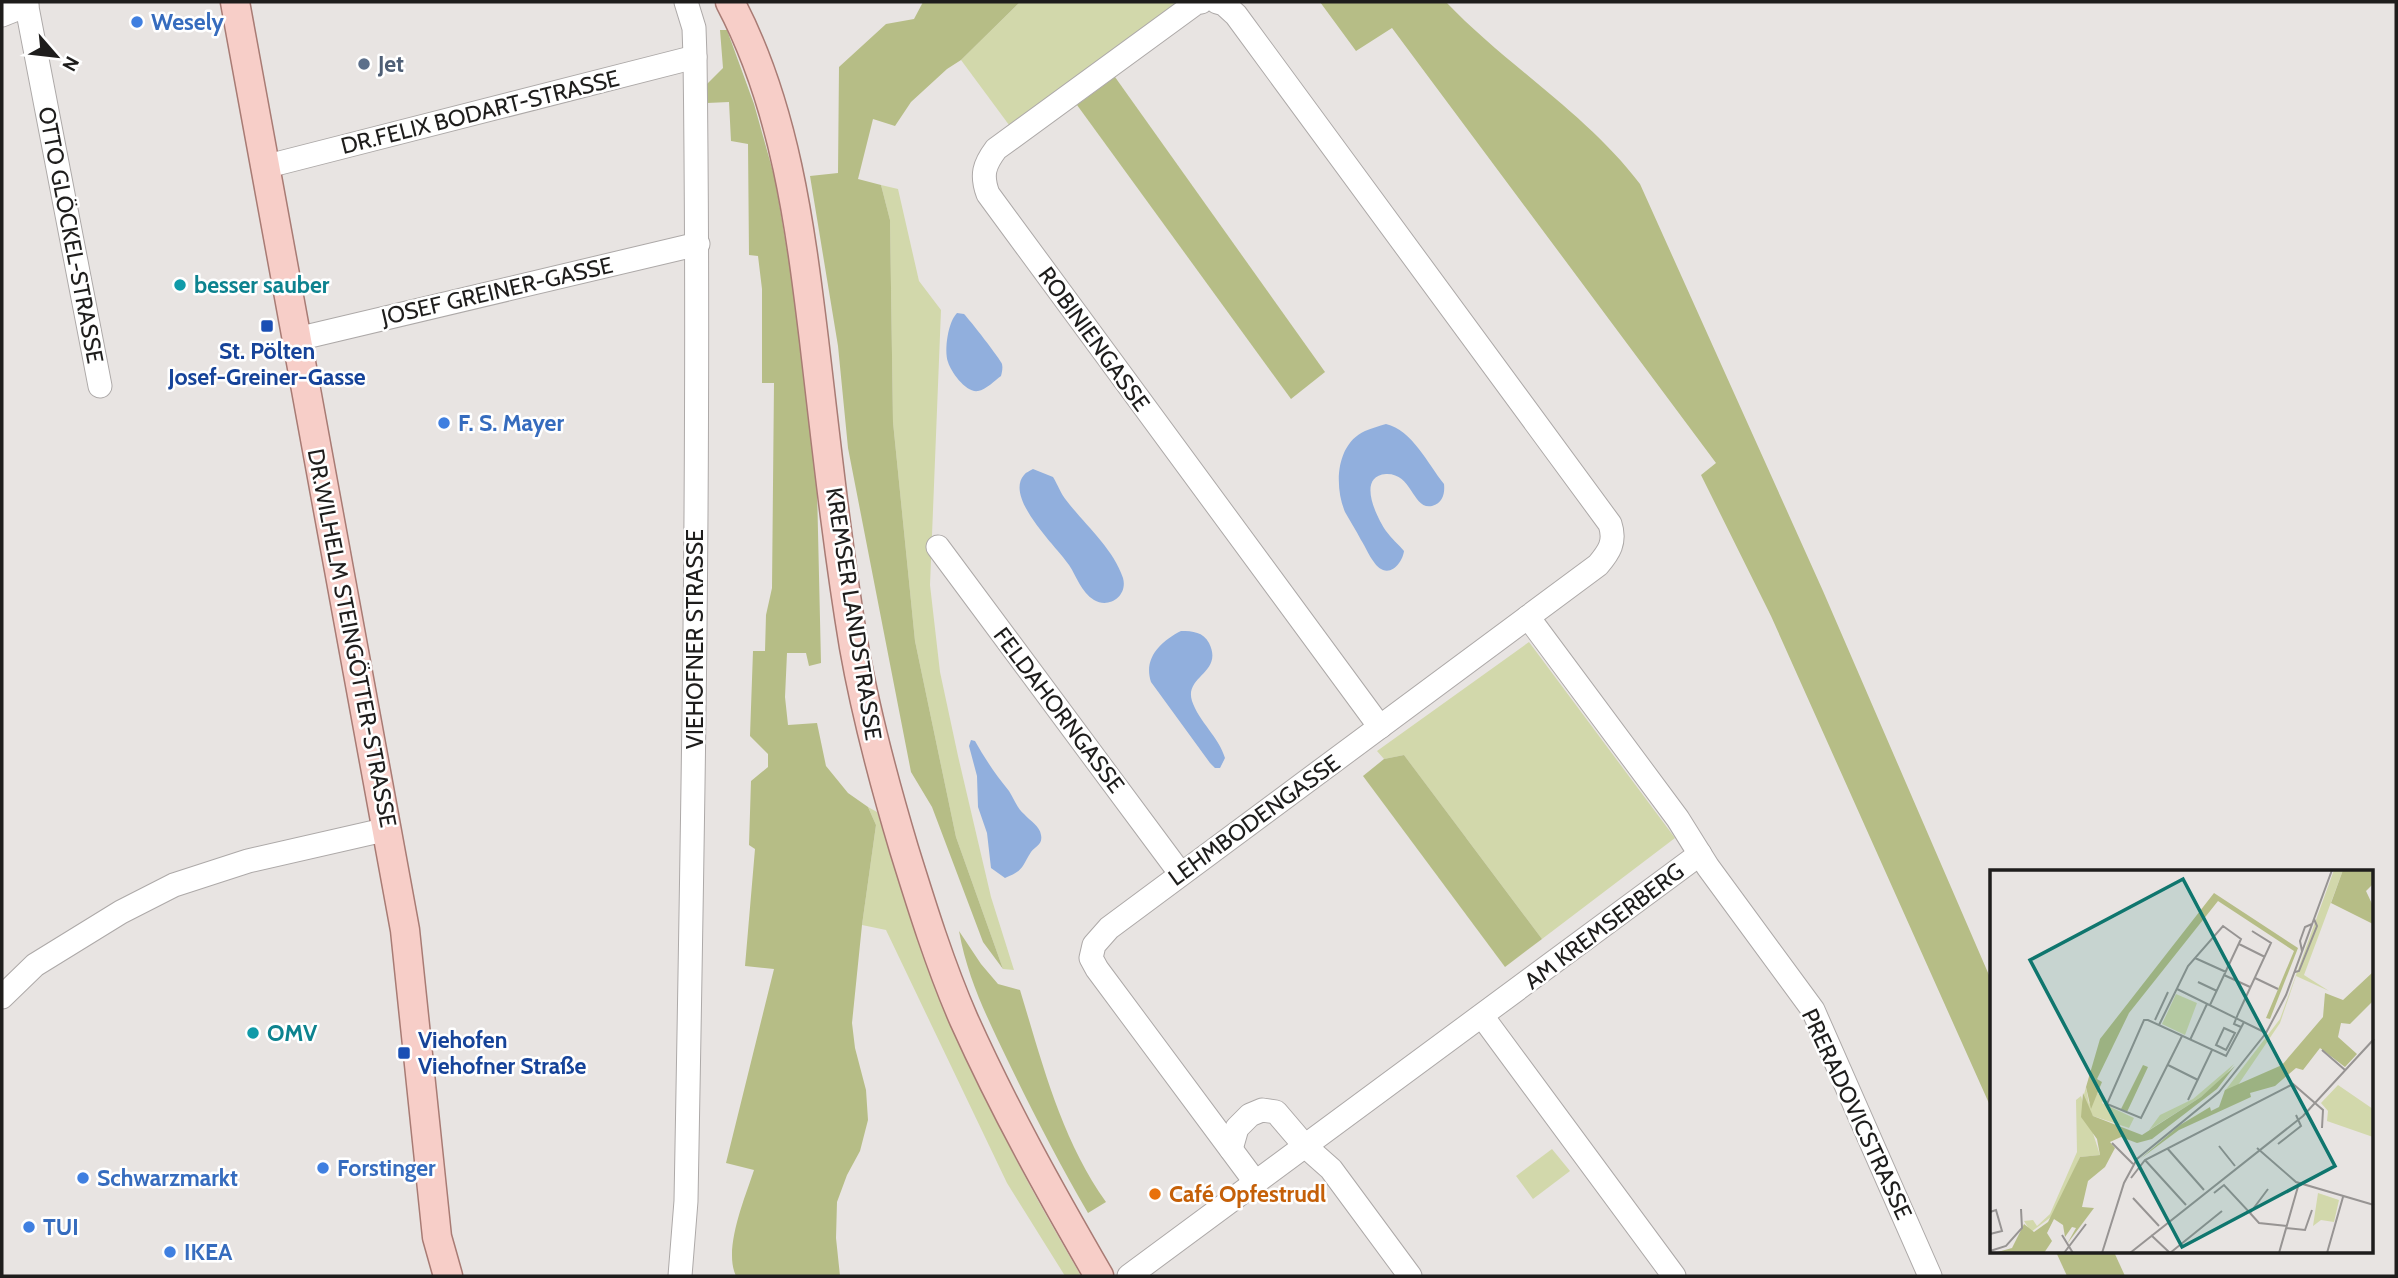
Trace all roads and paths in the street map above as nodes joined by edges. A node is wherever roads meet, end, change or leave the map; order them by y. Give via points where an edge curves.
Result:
1 (235, 2) edge
2 (686, 2) edge
3 (730, 2) edge
4 (1201, 2) edge
5 (1217, 2) edge
6 (27, 4) edge
7 (2, 15) edge
8 (695, 57) junction
9 (264, 167) junction
10 (698, 244) junction
11 (296, 339) junction
12 (100, 386) dead end
13 (937, 547) dead end
14 (1528, 617) junction
15 (1380, 727) junction
16 (388, 829) junction
17 (1700, 855) junction
18 (1180, 873) junction
19 (7, 983) edge
20 (1482, 1016) junction
21 (1305, 1146) junction
22 (1231, 1149) junction
23 (1256, 1183) junction
24 (448, 1276) edge
25 (680, 1276) edge
26 (1099, 1276) edge
27 (1129, 1276) edge
28 (1410, 1276) edge
29 (1674, 1276) edge
30 (1930, 1276) edge

1 - 9 main road, DR.WILHELM STEINGÖTTER-STRASSE
2 - 8 street, VIEHOFNER STRASSE via 694,28
3 - 26 main road, KREMSER LANDSTRASSE via 767,90 789,175 854,648 883,777 926,920 963,1018 1011,1117
4 - 15 street, ROBINIENGASSE via 996,149 985,163 983,179 988,194
5 - 14 street, LEHMBODENGASSE via 1236,15 1610,524 1612,544 1607,555
6 - 7 street
6 - 12 street, OTTO GLÖCKEL-STRASSE
8 - 9 street, DR.FELIX BODART-STRASSE
8 - 10 street, VIEHOFNER STRASSE
9 - 11 main road, DR.WILHELM STEINGÖTTER-STRASSE
10 - 11 street, JOSEF GREINER-GASSE
10 - 25 street, VIEHOFNER STRASSE via 687,1201
11 - 16 main road, DR.WILHELM STEINGÖTTER-STRASSE
13 - 18 street, FELDAHORNGASSE
14 - 15 street, LEHMBODENGASSE
14 - 17 street, AM KREMSERBERG
15 - 18 street, LEHMBODENGASSE
16 - 19 street via 247,861 174,885 121,912
16 - 24 main road, DR.WILHELM STEINGÖTTER-STRASSE via 405,930 437,1237
17 - 20 street, AM KREMSERBERG
17 - 30 street, PRERADOVICSTRASSE via 1813,1010
18 - 22 street, LEHMBODENGASSE via 1109,928 1094,945 1091,958
20 - 21 street, AM KREMSERBERG
20 - 29 street
21 - 22 street via 1276,1112 1262,1110 1237,1128
21 - 23 street, AM KREMSERBERG
21 - 28 street via 1331,1169
22 - 23 street
23 - 27 street, AM KREMSERBERG

